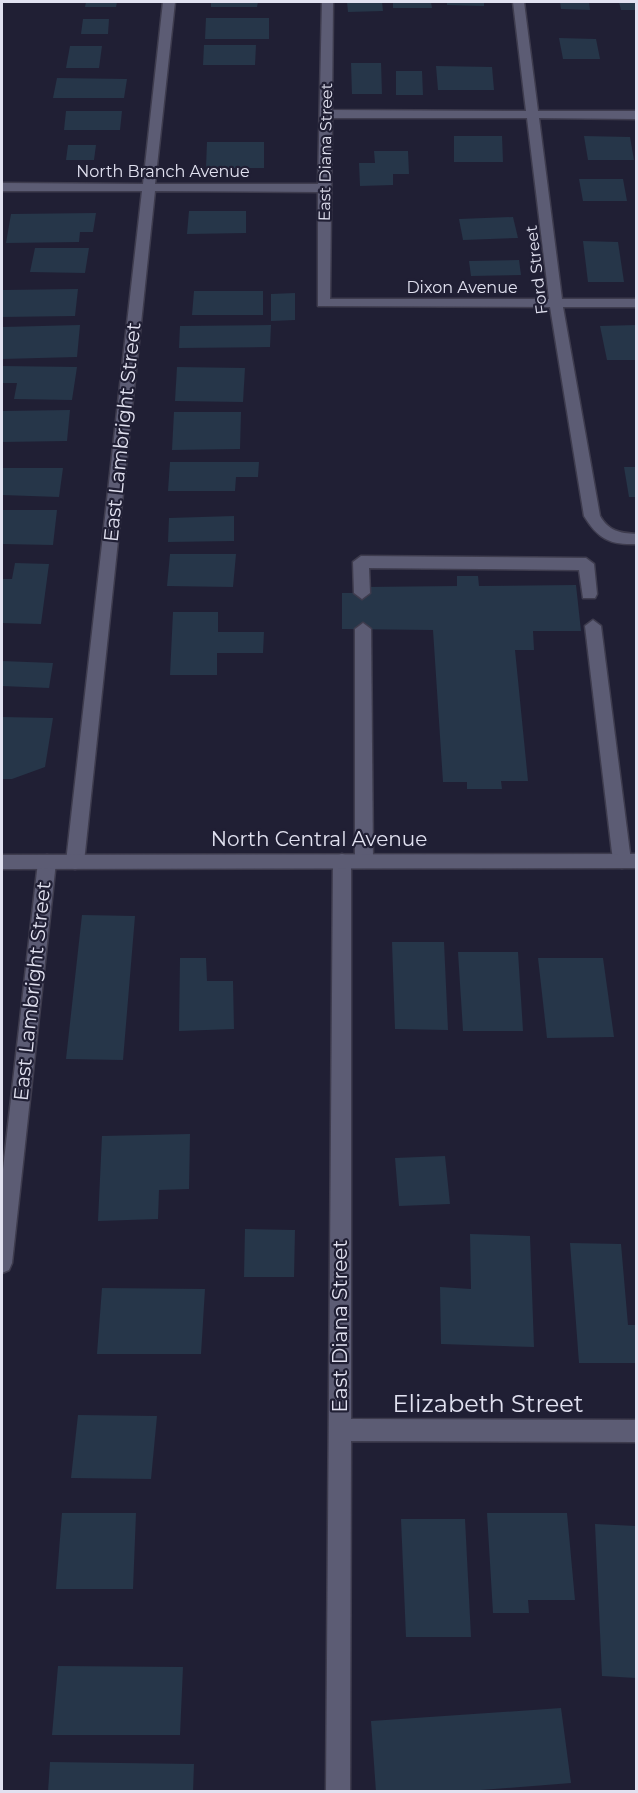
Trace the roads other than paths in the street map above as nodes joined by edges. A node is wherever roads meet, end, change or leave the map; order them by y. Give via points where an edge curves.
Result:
1 (169, 2) edge
2 (327, 2) edge
3 (519, 2) edge
4 (325, 114) junction
5 (636, 115) edge
6 (535, 116) junction
7 (2, 187) edge
8 (149, 187) junction
9 (325, 188) junction
10 (323, 303) joint
11 (636, 303) edge
12 (556, 304) junction
13 (636, 539) edge
14 (362, 593) dead end
15 (589, 594) dead end
16 (593, 626) dead end
17 (363, 629) dead end
18 (342, 861) junction
19 (364, 861) junction
20 (629, 861) edge
21 (2, 862) edge
22 (47, 862) junction
23 (75, 862) junction
24 (2, 1263) edge
25 (340, 1430) junction
26 (636, 1431) edge
27 (338, 1791) edge

1 - 8 street, East Lambright Street
2 - 4 street, East Diana Street
3 - 6 street, Ford Street
4 - 6 street
4 - 9 street, East Diana Street
5 - 6 street
6 - 12 street, Ford Street
7 - 8 street, North Branch Avenue
8 - 9 street, North Branch Avenue
8 - 23 street, East Lambright Street
9 - 10 street, East Diana Street
10 - 12 street, Dixon Avenue
11 - 12 street, Dixon Avenue
12 - 13 street, Ford Street via 592,516 601,531 621,539
14 - 15 street via 361,562 397,562 586,564
16 - 20 street
17 - 19 street
18 - 19 street, North Central Avenue
18 - 23 street, North Central Avenue
18 - 25 street, East Diana Street
19 - 20 street, North Central Avenue
21 - 22 street, North Central Avenue
22 - 23 street, North Central Avenue
22 - 24 street, East Lambright Street
25 - 26 street, Elizabeth Street
25 - 27 street, East Diana Street

